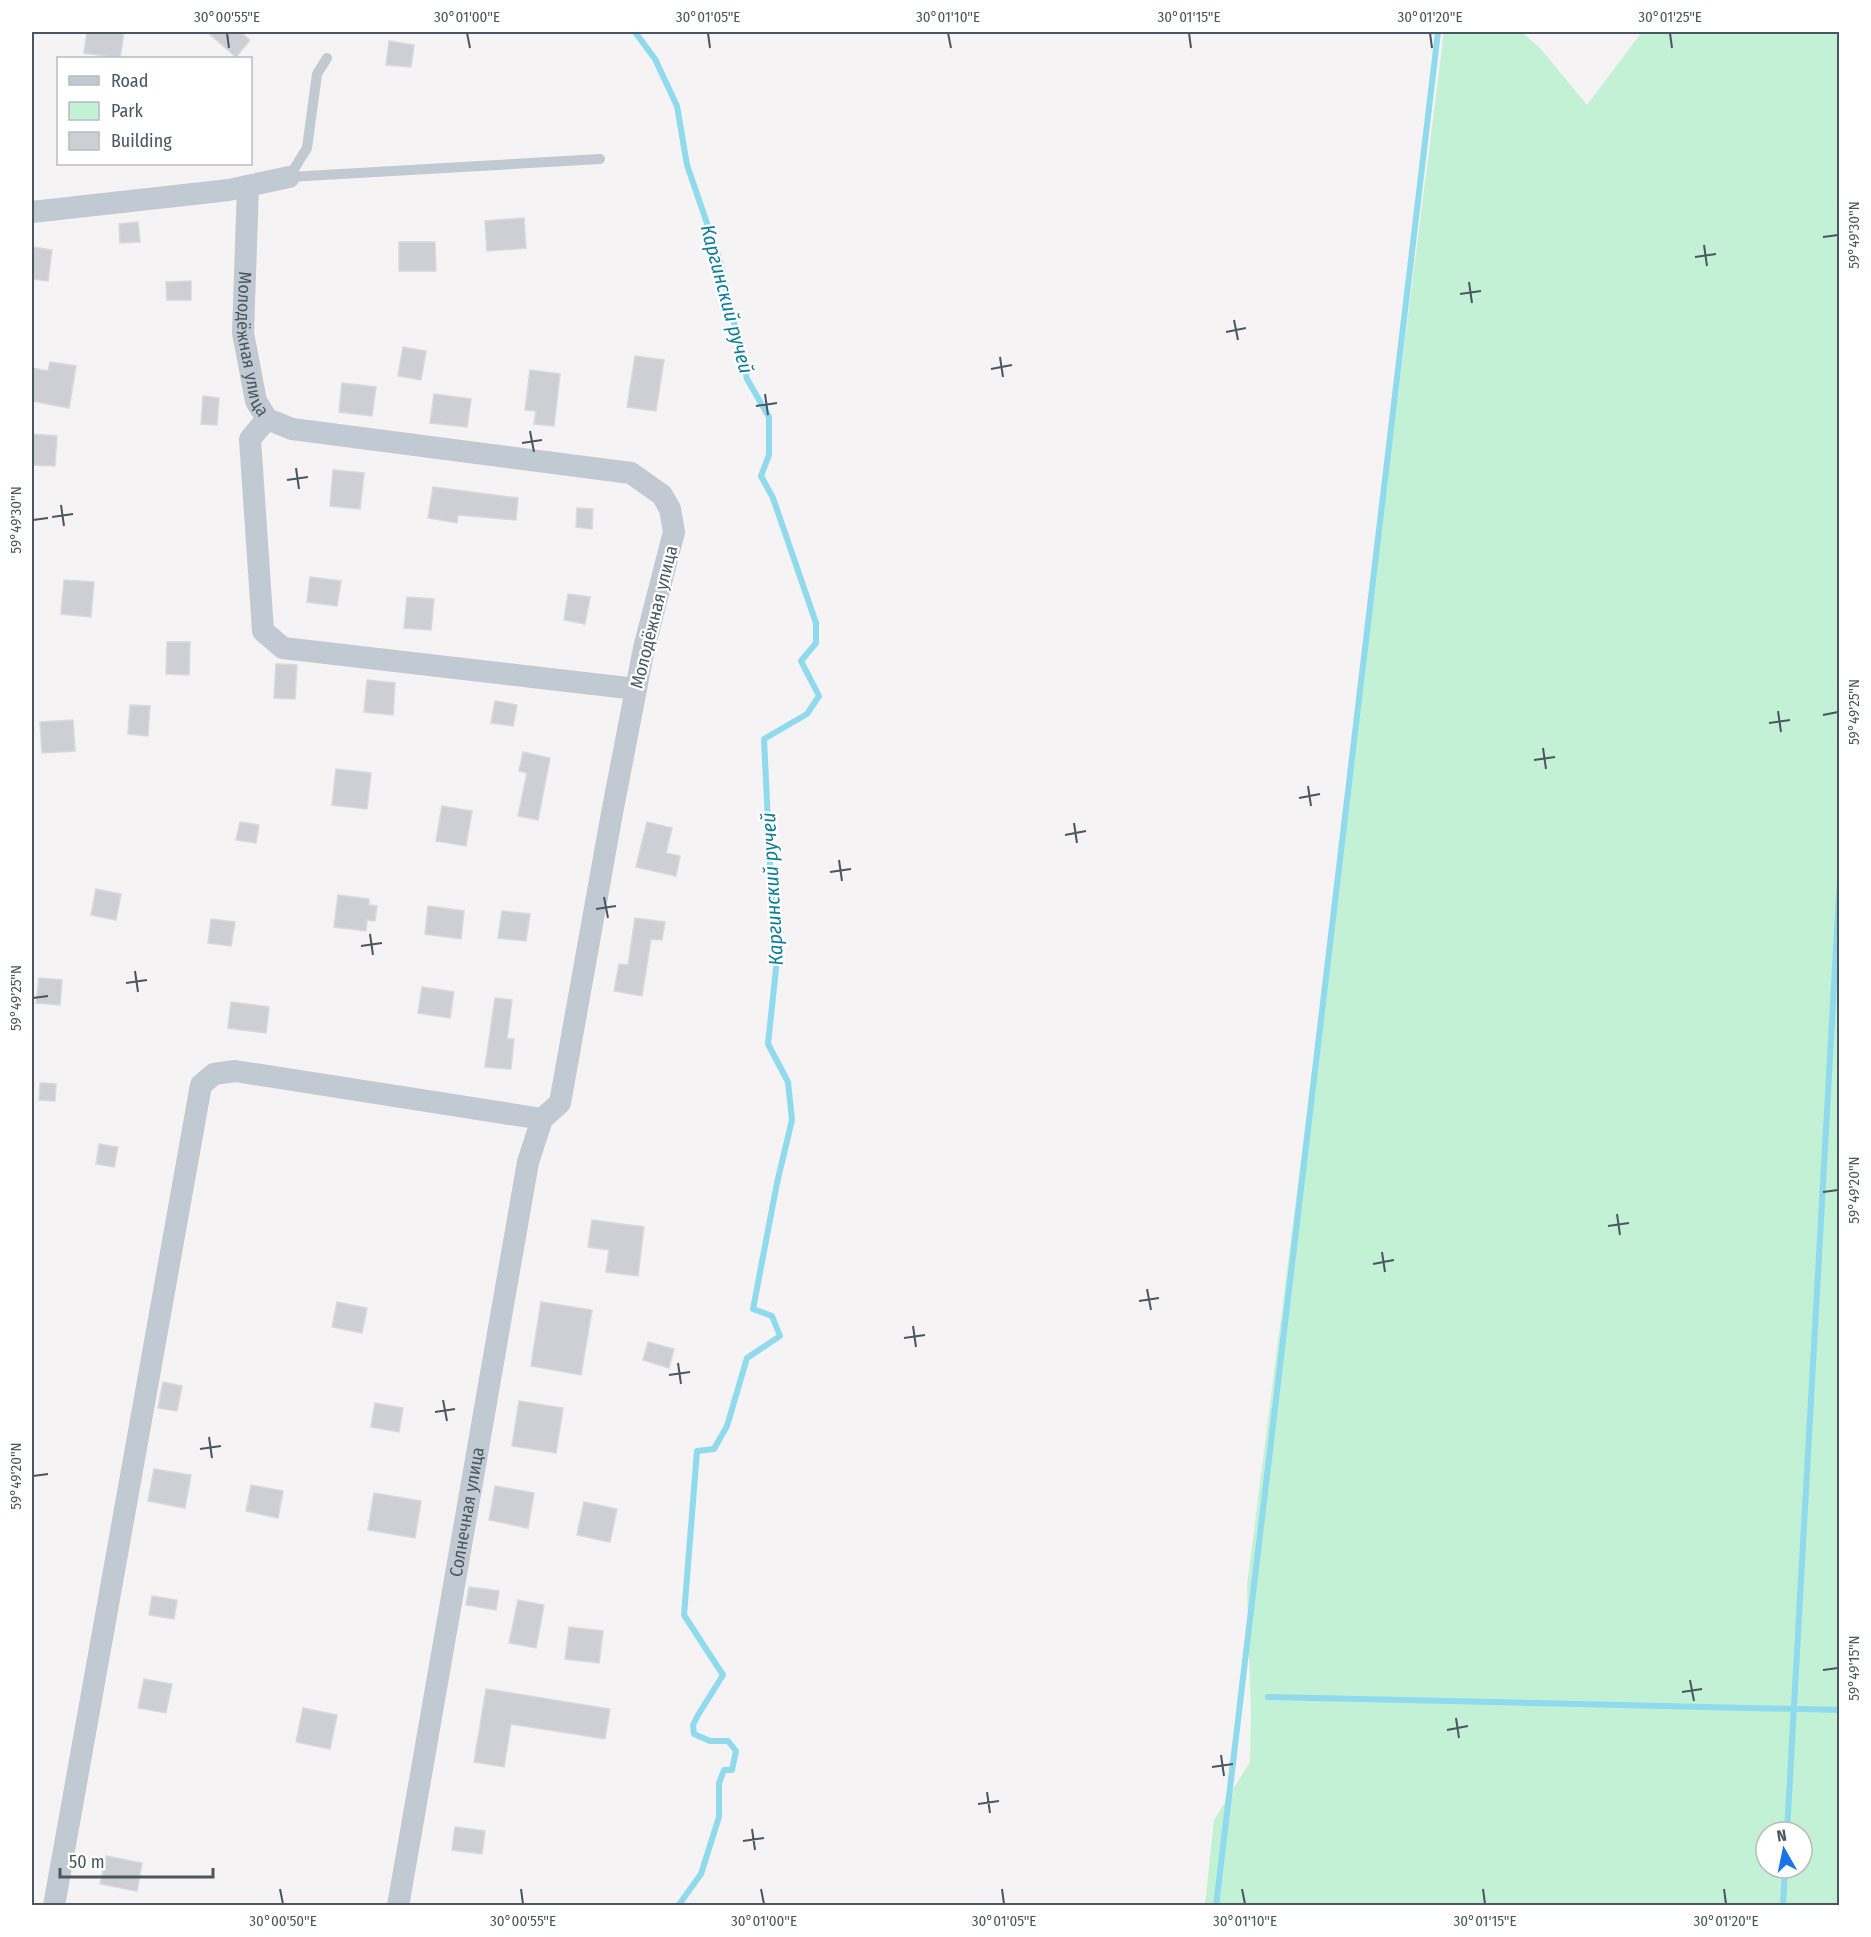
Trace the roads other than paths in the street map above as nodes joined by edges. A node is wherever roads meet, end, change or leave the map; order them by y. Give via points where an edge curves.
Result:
1 (327, 58) dead end
2 (600, 159) dead end
3 (288, 177) junction
4 (248, 186) junction
5 (32, 212) edge
6 (267, 419) junction
7 (636, 689) junction
8 (542, 1119) junction
9 (54, 1905) edge
10 (398, 1905) edge

1 - 3 lane via 317,74 307,148
2 - 3 lane
3 - 4 street
4 - 5 street
4 - 6 street, Молодёжная улица via 243,333 256,402
6 - 7 street via 250,439 259,588 263,631 283,648
6 - 7 street, Молодёжная улица via 292,429 631,473 662,495 670,509 674,532
7 - 8 street, Молодёжная улица via 560,1103
8 - 9 street via 235,1071 214,1074 201,1085
8 - 10 street, Солнечная улица via 528,1162

